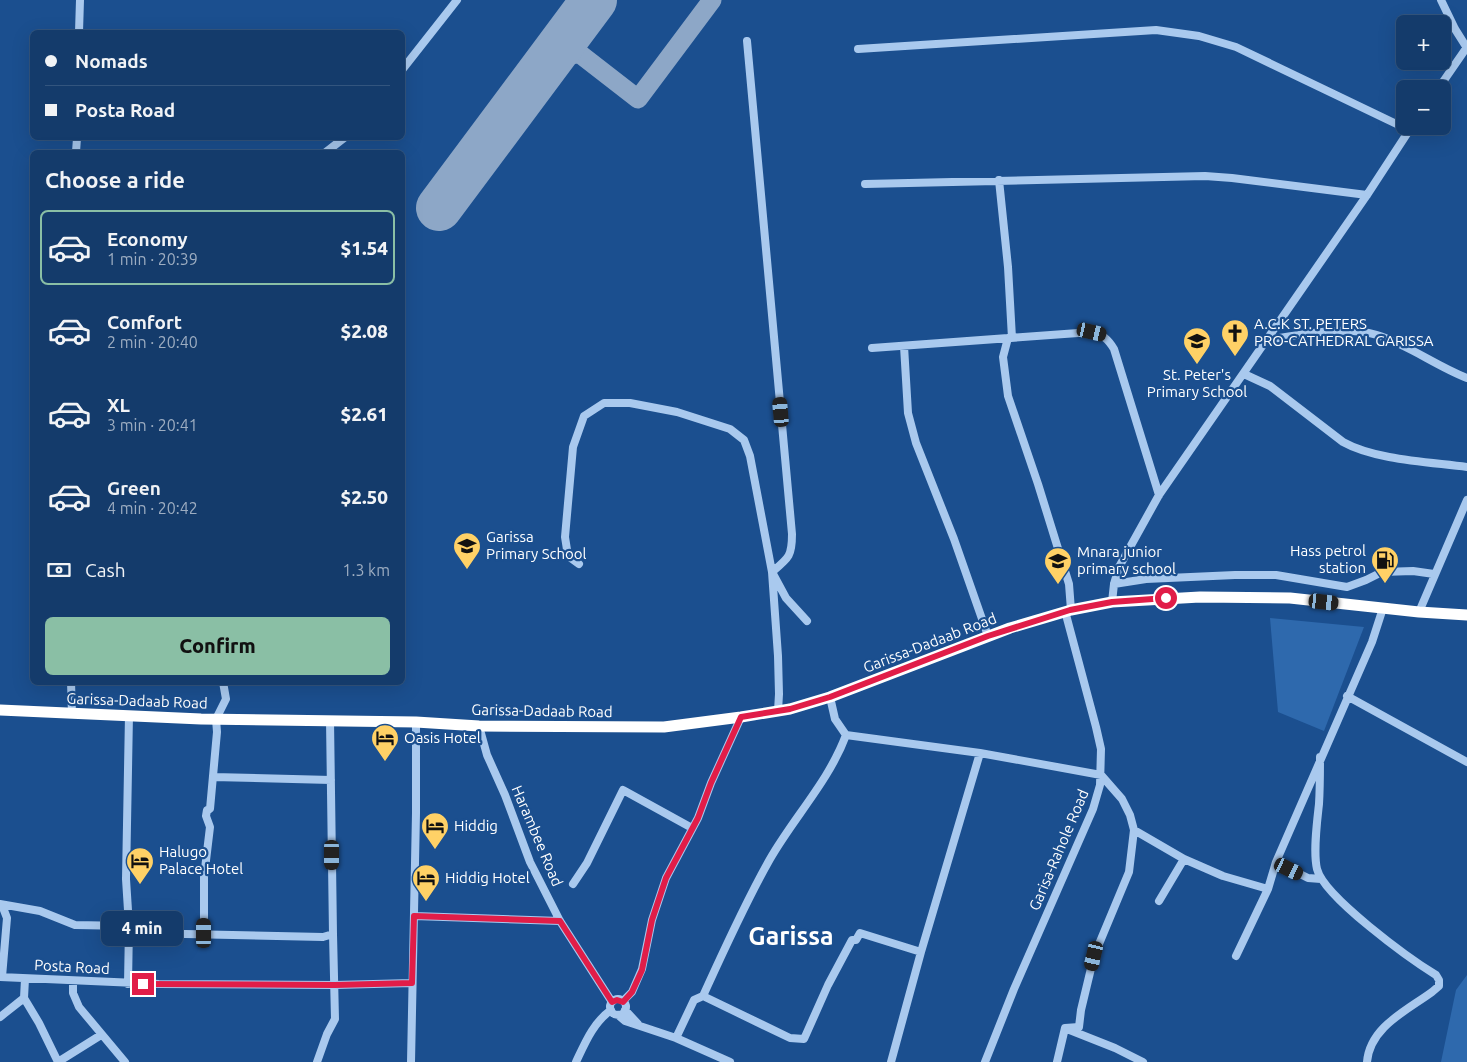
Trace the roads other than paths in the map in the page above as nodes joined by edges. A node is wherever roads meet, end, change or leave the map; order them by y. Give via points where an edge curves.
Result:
1 (80, 0) edge
2 (457, 0) edge
3 (1441, 0) edge
4 (79, 30) edge
5 (747, 41) dead end
6 (1467, 47) edge
7 (858, 48) dead end
8 (405, 66) edge
9 (1444, 80) edge
10 (1396, 122) edge
11 (1406, 135) edge
12 (341, 140) edge
13 (329, 150) edge
14 (999, 180) junction
15 (864, 184) dead end
16 (1367, 195) junction
17 (1010, 338) junction
18 (1266, 340) junction
19 (904, 346) junction
20 (872, 348) dead end
21 (1244, 374) junction
22 (1467, 378) edge
23 (1467, 467) edge
24 (1159, 495) junction
25 (1467, 500) edge
26 (579, 564) dead end
27 (772, 572) junction
28 (1434, 574) junction
29 (1114, 584) junction
30 (1112, 602) junction
31 (1383, 608) junction
32 (1068, 610) junction
33 (1419, 612) junction
34 (1467, 615) edge
35 (807, 621) dead end
36 (988, 636) junction
37 (72, 685) edge
38 (224, 685) edge
39 (1347, 696) junction
40 (830, 697) junction
41 (0, 710) edge
42 (778, 711) junction
43 (72, 714) junction
44 (128, 715) junction
45 (741, 717) junction
46 (216, 719) junction
47 (330, 720) junction
48 (416, 722) junction
49 (479, 726) junction
50 (846, 735) junction
51 (980, 753) junction
52 (1320, 758) junction
53 (1467, 762) edge
54 (1101, 775) junction
55 (213, 777) junction
56 (330, 780) junction
57 (692, 828) junction
58 (1134, 830) junction
59 (1184, 860) junction
60 (1276, 862) junction
61 (1321, 878) junction
62 (573, 884) dead end
63 (1268, 889) junction
64 (1159, 901) dead end
65 (1, 905) edge
66 (414, 916) junction
67 (560, 921) junction
68 (129, 926) junction
69 (204, 933) junction
70 (333, 934) junction
71 (2, 948) edge
72 (921, 952) junction
73 (1236, 956) dead end
74 (1, 977) edge
75 (25, 979) junction
76 (73, 981) junction
77 (412, 983) junction
78 (128, 984) junction
79 (335, 985) junction
80 (703, 996) junction
81 (24, 998) junction
82 (618, 1008) junction
83 (0, 1017) edge
84 (1065, 1028) junction
85 (101, 1035) junction
86 (676, 1038) junction
87 (58, 1062) edge
88 (125, 1062) edge
89 (317, 1062) edge
90 (411, 1062) edge
91 (576, 1062) edge
92 (730, 1062) edge
93 (891, 1062) edge
94 (985, 1062) edge
95 (1057, 1062) edge
96 (1143, 1062) edge
97 (1367, 1062) edge

1 - 4 street
2 - 8 street
3 - 6 street
5 - 27 street via 792,534 792,550
6 - 9 street
7 - 10 street via 1156,30 1199,36 1236,48
11 - 16 street
12 - 13 street
14 - 15 street
14 - 16 street via 1205,176
14 - 17 street, Garisa-Rahole Road via 1008,267
16 - 18 street
17 - 19 street
17 - 24 street via 1092,332 1102,334 1108,340 1114,349
17 - 32 street, Garisa-Rahole Road via 1003,358 1008,396 1070,584
18 - 21 street
18 - 22 street via 1308,334 1363,332 1393,341
19 - 20 street
19 - 36 street via 908,413 916,443
21 - 23 street via 1270,386 1354,448
21 - 24 street
24 - 29 street via 1119,567
25 - 28 street
26 - 27 street via 568,556 565,537 573,447 584,416 604,404 630,403 677,412 730,429 744,440 750,456
27 - 35 street via 786,598
27 - 42 street
28 - 29 street via 1382,572 1347,587 1276,575 1235,574 1146,578
28 - 33 street
29 - 30 street
30 - 31 highway, Garissa-Dadaab Road via 1290,598
30 - 32 highway, Garissa-Dadaab Road
31 - 33 highway, Garissa-Dadaab Road
31 - 39 street via 1372,642
32 - 36 highway, Garissa-Dadaab Road
32 - 54 street, Garisa-Rahole Road via 1101,749
33 - 34 highway, Garissa-Dadaab Road
36 - 40 highway, Garissa-Dadaab Road
37 - 43 street
38 - 46 street via 226,699
39 - 52 street
39 - 53 street
40 - 42 highway, Garissa-Dadaab Road
40 - 50 street via 835,719
41 - 43 highway, Garissa-Dadaab Road
42 - 45 highway, Garissa-Dadaab Road
43 - 44 highway, Garissa-Dadaab Road
44 - 46 highway, Garissa-Dadaab Road
44 - 68 street via 126,879
45 - 49 highway, Garissa-Dadaab Road via 664,727
45 - 57 street
46 - 47 highway, Garissa-Dadaab Road
46 - 55 street
47 - 48 highway, Garissa-Dadaab Road
47 - 56 street
48 - 49 highway, Garissa-Dadaab Road
48 - 66 street
49 - 67 street, Harambee Road via 487,755 530,862
50 - 51 street
50 - 80 street via 824,778 771,858
51 - 54 street
51 - 72 street
52 - 60 street
52 - 61 street via 1316,861
54 - 58 street via 1122,799
54 - 94 street, Garisa-Rahole Road via 1093,809
55 - 56 street
55 - 69 street via 210,810 206,816 210,827 204,877
56 - 70 street
57 - 62 street via 623,790
57 - 82 street via 666,878 652,920 642,970 632,992
58 - 59 street
58 - 84 street via 1129,872 1094,956 1078,1027
59 - 63 street
59 - 64 street
60 - 61 street via 1308,878
60 - 63 street
61 - 97 street via 1368,925 1439,980 1439,986 1432,992 1378,1032 1370,1046
63 - 73 street
65 - 68 street via 40,912 75,925
65 - 71 street via 7,918
66 - 67 street
66 - 77 street
67 - 82 street, Harambee Road
68 - 69 street via 138,932
68 - 78 street
69 - 70 street via 322,937
70 - 79 street
71 - 74 street
72 - 80 street via 860,933 856,940 852,940 828,985 804,1039 790,1038
72 - 93 street
74 - 75 street, Posta Road
75 - 76 street, Posta Road
75 - 81 street
76 - 78 street, Posta Road
76 - 85 street via 76,1001
77 - 79 street, Posta Road
77 - 90 street
78 - 79 street, Posta Road
79 - 89 street via 335,1019
80 - 86 street via 694,1000
81 - 83 street
81 - 87 street
82 - 86 street, Harambee Road via 638,1024
82 - 91 street via 598,1021
84 - 95 street
84 - 96 street
85 - 87 street
85 - 88 street
86 - 92 street, Harambee Road

